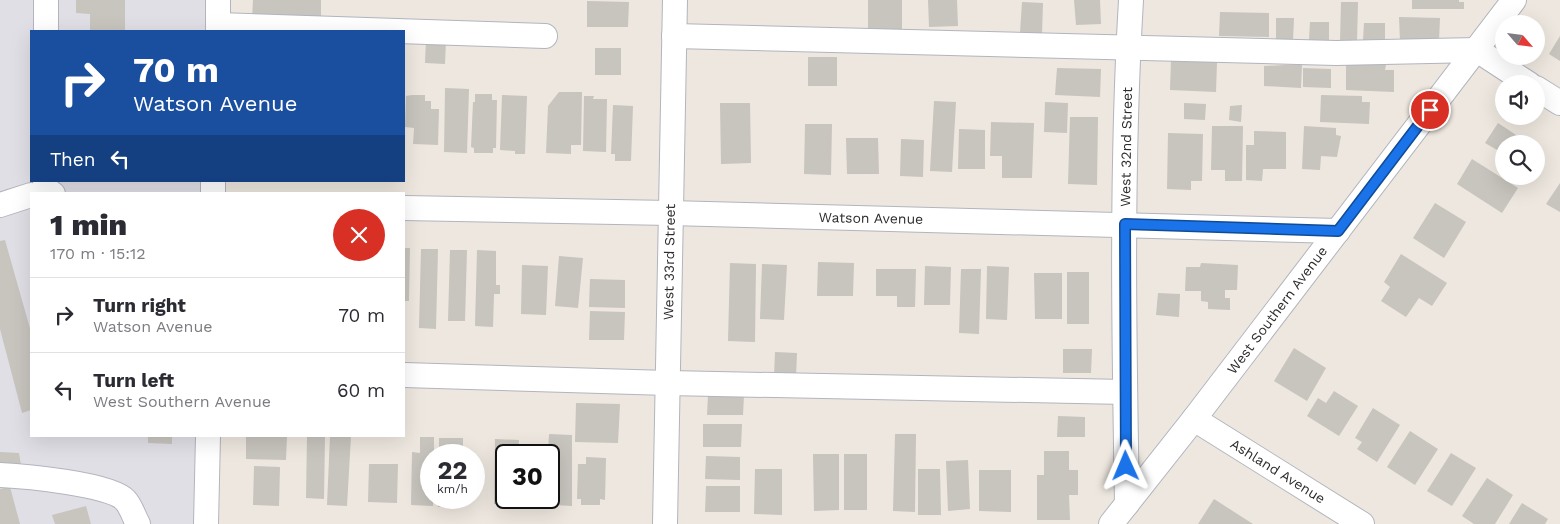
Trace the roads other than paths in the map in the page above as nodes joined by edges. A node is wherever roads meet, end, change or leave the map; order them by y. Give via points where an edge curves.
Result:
1 (46, 0) edge
2 (218, 0) edge
3 (675, 0) edge
4 (1131, 0) edge
5 (1514, 0) edge
6 (218, 28) edge
7 (46, 30) edge
8 (300, 30) edge
9 (405, 33) edge
10 (545, 36) dead end
11 (674, 36) junction
12 (1128, 49) junction
13 (1477, 50) junction
14 (1515, 75) edge
15 (1545, 94) edge
16 (1560, 103) edge
17 (30, 195) edge
18 (0, 204) edge
19 (405, 208) edge
20 (670, 212) junction
21 (1125, 224) junction
22 (1338, 231) junction
23 (405, 375) edge
24 (668, 383) junction
25 (1125, 392) junction
26 (1194, 418) junction
27 (208, 437) edge
28 (0, 474) edge
29 (1127, 504) junction
30 (138, 524) edge
31 (206, 524) edge
32 (665, 524) edge
33 (1111, 524) edge
34 (1362, 524) edge

1 - 7 street
2 - 6 street
3 - 11 street, West 33rd Street
4 - 12 street, West 32nd Street
5 - 13 street, West Southern Avenue
6 - 8 street
9 - 10 street
11 - 12 street
11 - 20 street, West 33rd Street
12 - 13 street via 1336,53
12 - 21 street, West 32nd Street
13 - 14 street
13 - 22 street, West Southern Avenue
15 - 16 street
17 - 18 street
19 - 20 street, Watson Avenue
20 - 21 street, Watson Avenue
20 - 24 street, West 33rd Street
21 - 22 street, Watson Avenue
21 - 25 street, West 32nd Street
22 - 26 street, West Southern Avenue
23 - 24 street
24 - 25 street
24 - 32 street, West 33rd Street
25 - 29 street, West 32nd Street
26 - 29 street, West Southern Avenue
26 - 34 street, Ashland Avenue
27 - 31 street
28 - 30 street via 100,488 125,499
29 - 33 street, West Southern Avenue

